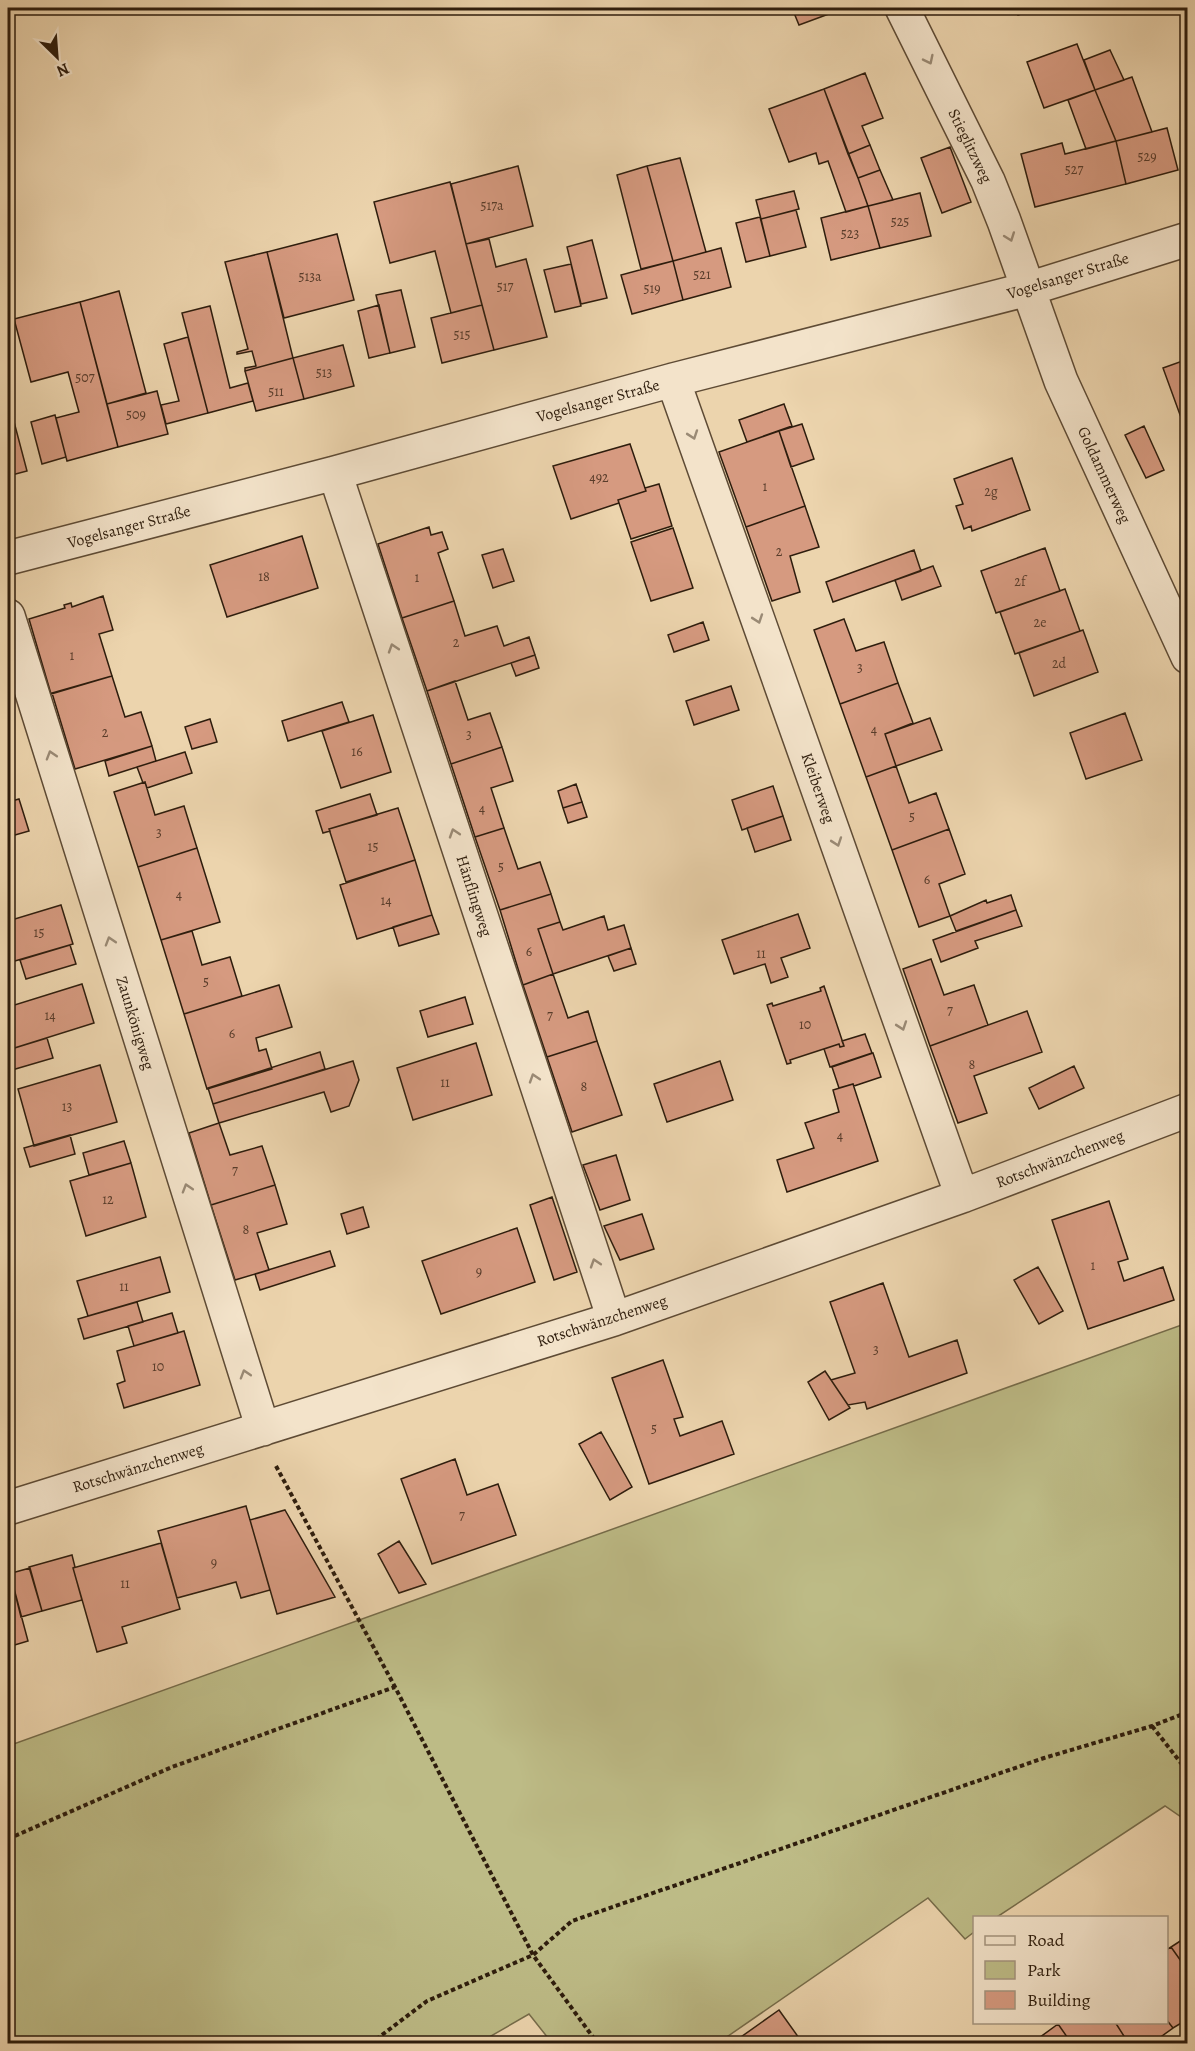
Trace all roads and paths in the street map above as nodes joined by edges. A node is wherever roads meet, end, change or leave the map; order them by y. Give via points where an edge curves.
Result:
1 (902, 8) edge
2 (1188, 239) edge
3 (1028, 289) junction
4 (674, 380) junction
5 (335, 473) junction
6 (8, 558) edge
7 (8, 616) edge
8 (1188, 657) edge
9 (1188, 1110) edge
10 (962, 1196) junction
11 (614, 1319) junction
12 (263, 1429) junction
13 (8, 1508) edge
14 (395, 1687) junction
15 (1188, 1712) edge
16 (1152, 1726) junction
17 (1188, 1772) edge
18 (8, 1839) edge
19 (533, 1955) junction
20 (370, 2043) edge
21 (598, 2043) edge

1 -> 3 street, Stieglitzweg via 988,181
2 - 3 street, Vogelsanger Straße
3 - 4 street, Vogelsanger Straße
3 - 8 street, Goldammerweg via 1061,381
4 - 5 street, Vogelsanger Straße
4 -> 10 street, Kleiberweg
5 - 6 street, Vogelsanger Straße
11 -> 5 street, Hänflingweg
12 -> 7 street, Zaunkönigweg
9 - 10 street, Rotschwänzchenweg
10 - 11 street, Rotschwänzchenweg
11 - 12 street, Rotschwänzchenweg
12 - 13 street, Rotschwänzchenweg
12 - 14 path via 274,1461
14 - 18 path via 172,1767
14 - 19 path
15 - 16 path
16 - 17 path
16 - 19 path via 1044,1758 572,1921
19 - 20 path via 427,2001
19 - 21 path

